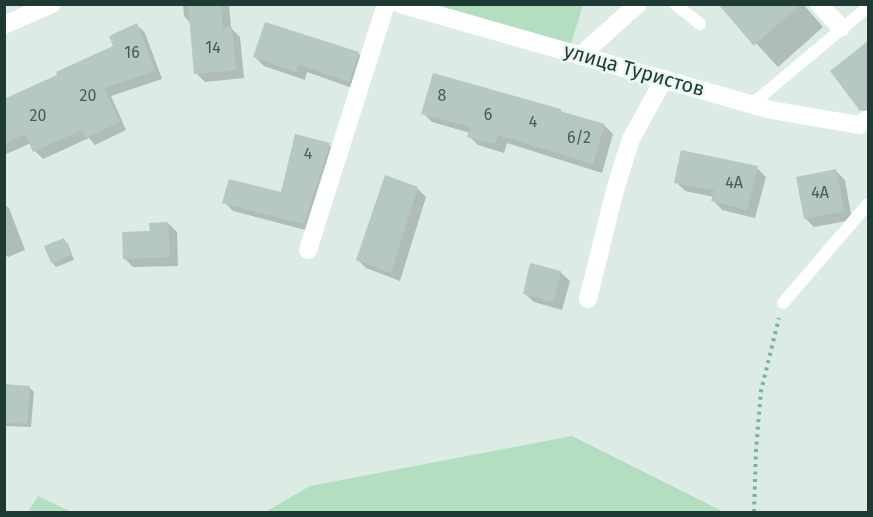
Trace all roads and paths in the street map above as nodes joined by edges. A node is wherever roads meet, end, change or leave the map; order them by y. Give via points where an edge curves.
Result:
1 (52, 4) edge
2 (386, 4) edge
3 (400, 4) edge
4 (638, 4) edge
5 (675, 4) edge
6 (819, 4) edge
7 (868, 7) edge
8 (22, 10) edge
9 (700, 24) dead end
10 (4, 25) edge
11 (841, 28) junction
12 (580, 56) junction
13 (664, 79) junction
14 (752, 104) junction
15 (868, 118) edge
16 (868, 204) edge
17 (308, 250) dead end
18 (588, 299) dead end
19 (783, 303) joint
20 (754, 513) edge

1 - 8 street
2 - 17 street
3 - 12 street, улица Туристов
4 - 12 street
5 - 9 lane
6 - 11 street
7 - 11 lane
8 - 10 street
11 - 14 lane
12 - 13 street, улица Туристов
13 - 14 street, улица Туристов
13 - 18 street via 631,139
14 - 15 street, улица Туристов via 859,125
16 - 19 lane
19 - 20 path via 761,391

